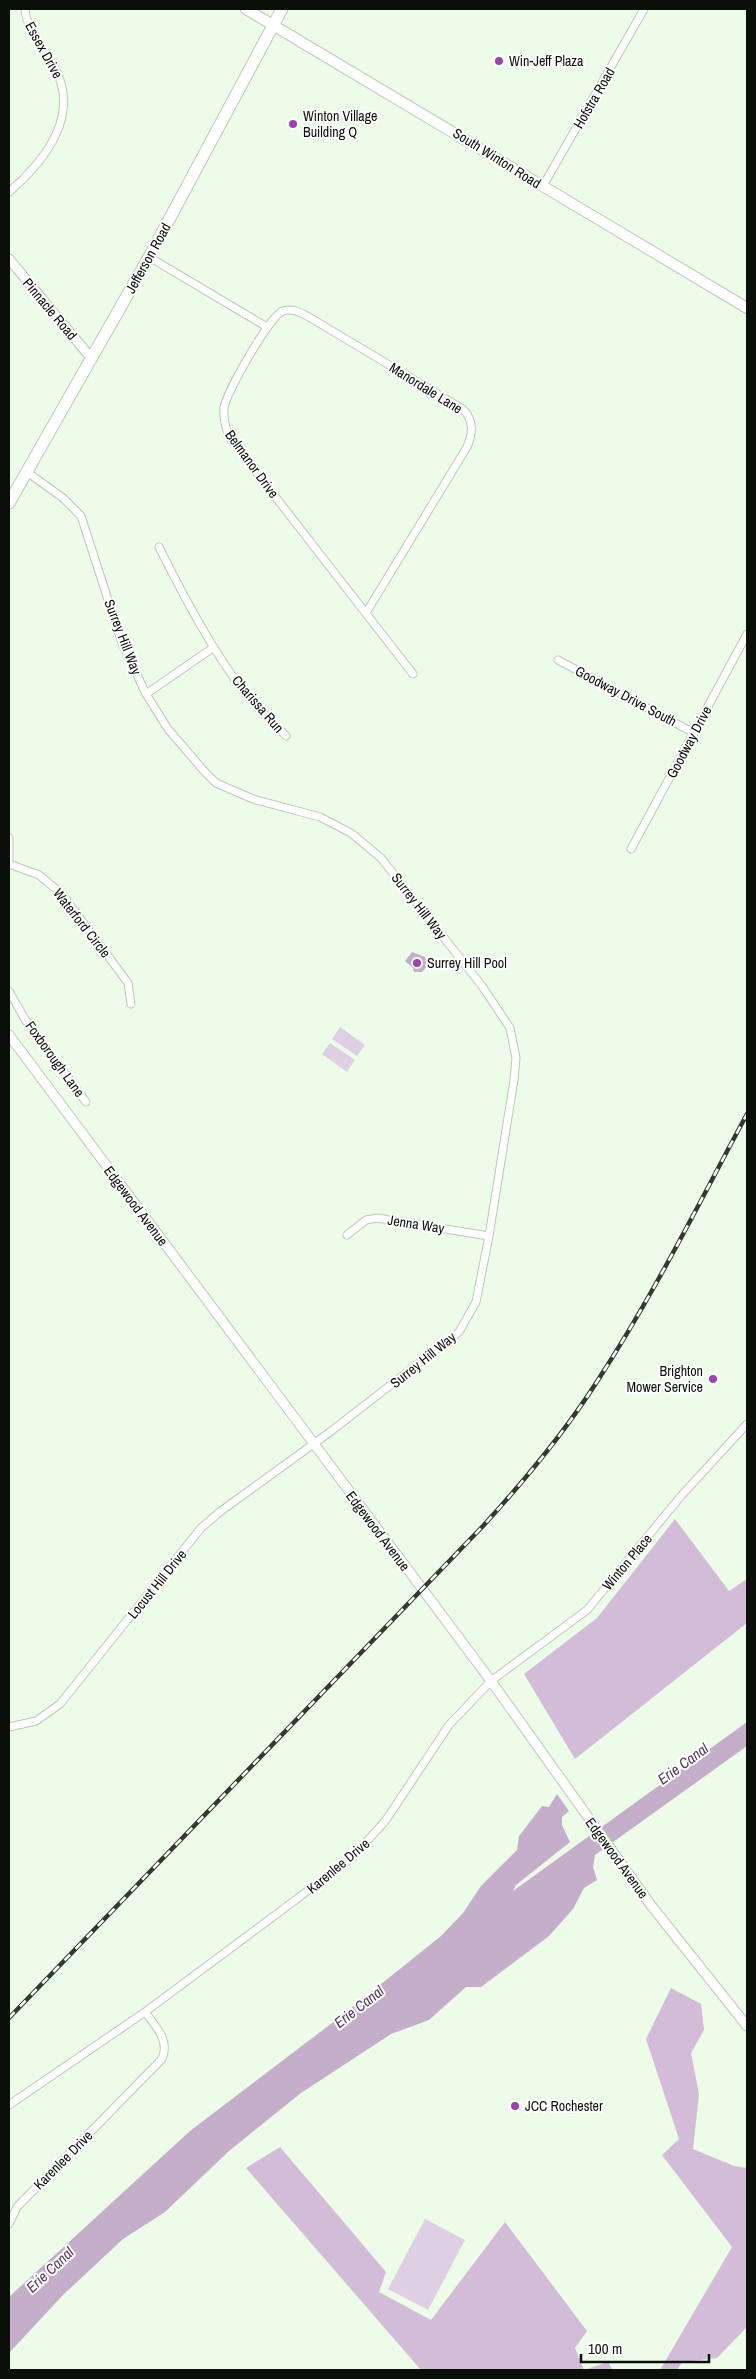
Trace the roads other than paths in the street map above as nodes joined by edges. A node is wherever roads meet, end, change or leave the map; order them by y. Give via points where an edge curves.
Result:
1 (25, 9) edge
2 (246, 9) edge
3 (282, 9) edge
4 (644, 9) edge
5 (273, 25) junction
6 (543, 186) junction
7 (9, 192) edge
8 (149, 257) junction
9 (9, 259) edge
10 (747, 308) edge
11 (267, 326) junction
12 (92, 359) junction
13 (27, 472) junction
14 (9, 503) edge
15 (159, 547) dead end
16 (366, 613) junction
17 (747, 634) edge
18 (214, 647) junction
19 (558, 660) dead end
20 (413, 674) dead end
21 (146, 694) junction
22 (694, 733) junction
23 (286, 736) dead end
24 (9, 838) edge
25 (631, 850) dead end
26 (9, 862) edge
27 (9, 991) edge
28 (131, 1004) dead end
29 (9, 1035) edge
30 (86, 1102) dead end
31 (347, 1235) dead end
32 (490, 1236) junction
33 (747, 1424) edge
34 (313, 1443) junction
35 (491, 1681) junction
36 (9, 1727) edge
37 (145, 2012) junction
38 (747, 2026) edge
39 (9, 2105) edge
40 (11, 2213) edge
41 (9, 2224) edge

1 - 7 street, Essex Drive via 30,27 62,80 64,105 59,128 48,150
2 - 5 main road, South Winton Road
3 - 5 main road, Jefferson Road
4 - 6 street, Hofstra Road
5 - 6 main road, South Winton Road
5 - 8 main road, Jefferson Road
6 - 10 main road, South Winton Road
8 - 11 street
8 - 12 main road, Jefferson Road
9 - 12 street, Pinnacle Road
11 - 16 street, Belmanor Drive via 227,396 226,429
11 - 16 street, Manordale Lane via 279,313 298,312 463,409 471,423 468,447
12 - 13 main road, Jefferson Road
13 - 14 main road, Jefferson Road
13 - 21 street, Surrey Hill Way via 63,498 81,516 122,643
15 - 18 street, Charissa Run
16 - 20 street, Belmanor Drive
17 - 22 street, Goodway Drive
18 - 21 street
18 - 23 street, Charissa Run via 244,692
19 - 22 street, Goodway Drive South
21 - 32 street, Surrey Hill Way via 168,729 216,782 253,798 320,817 352,833 381,858 482,986 510,1028 516,1058 514,1080
22 - 25 street, Goodway Drive
24 - 26 street
26 - 28 street, Waterford Circle via 39,875 62,894 128,983
27 - 30 street, Foxborough Lane via 26,1021
29 - 34 street, Edgewood Avenue
31 - 32 street, Jenna Way via 366,1220 377,1218
32 - 34 street, Surrey Hill Way via 476,1302 458,1332
33 - 35 street, Winton Place via 681,1496 587,1610
34 - 35 street, Edgewood Avenue
34 - 36 street, Locust Hill Drive via 202,1528 60,1704 36,1721
35 - 37 street, Karenlee Drive via 449,1725 386,1820 353,1857
35 - 38 street, Edgewood Avenue via 626,1871
37 - 39 street, Karenlee Drive
37 - 40 street, Karenlee Drive via 165,2043 162,2059
40 - 41 street, Karenlee Drive

